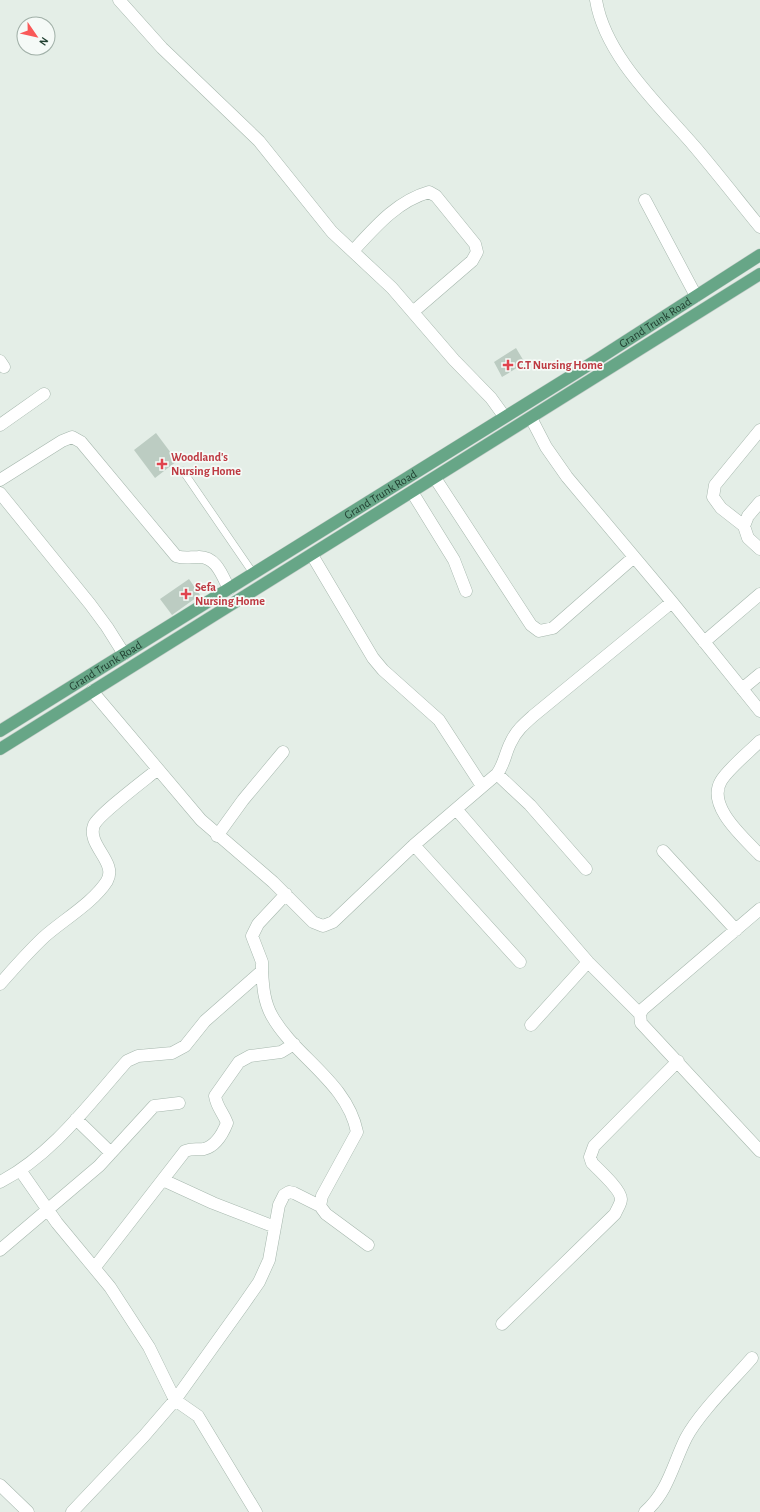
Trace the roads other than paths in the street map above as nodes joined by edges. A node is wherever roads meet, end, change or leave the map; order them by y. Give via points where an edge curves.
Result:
1 (118, 0) edge
2 (596, 0) edge
3 (645, 200) dead end
4 (760, 227) edge
5 (353, 251) junction
6 (760, 256) edge
7 (760, 274) edge
8 (696, 296) junction
9 (414, 311) junction
10 (44, 394) dead end
11 (504, 416) junction
12 (531, 418) junction
13 (0, 425) edge
14 (760, 430) edge
15 (183, 471) dead end
16 (435, 478) junction
17 (0, 480) edge
18 (412, 492) junction
19 (0, 493) edge
20 (760, 502) edge
21 (744, 526) junction
22 (760, 549) edge
23 (312, 554) junction
24 (634, 557) junction
25 (253, 574) junction
26 (229, 589) junction
27 (466, 591) dead end
28 (760, 594) edge
29 (672, 602) junction
30 (704, 642) junction
31 (124, 654) junction
32 (760, 674) edge
33 (742, 689) junction
34 (92, 691) junction
35 (760, 711) edge
36 (0, 731) edge
37 (760, 741) edge
38 (0, 749) edge
39 (283, 752) dead end
40 (158, 769) junction
41 (497, 774) junction
42 (482, 786) junction
43 (456, 808) junction
44 (217, 836) junction
45 (414, 845) junction
46 (662, 851) dead end
47 (760, 855) edge
48 (586, 869) dead end
49 (286, 894) junction
50 (760, 909) edge
51 (736, 930) junction
52 (520, 962) dead end
53 (588, 962) junction
54 (262, 971) junction
55 (0, 984) edge
56 (640, 1014) junction
57 (531, 1025) dead end
58 (294, 1044) junction
59 (678, 1061) junction
60 (179, 1103) dead end
61 (76, 1119) junction
62 (760, 1151) edge
63 (111, 1153) junction
64 (20, 1170) junction
65 (163, 1180) junction
66 (0, 1182) edge
67 (320, 1206) junction
68 (46, 1210) junction
69 (275, 1227) junction
70 (368, 1245) dead end
71 (0, 1250) edge
72 (95, 1268) junction
73 (502, 1324) dead end
74 (752, 1358) dead end
75 (175, 1400) junction
76 (0, 1485) edge
77 (28, 1512) edge
78 (72, 1512) edge
79 (256, 1512) edge
80 (645, 1512) edge

1 - 5 street via 162,48 259,141 313,210
2 - 4 street via 599,16 609,40 633,75
3 - 8 street
5 - 9 street
5 - 9 street via 395,209 420,194 429,192 436,196 475,244 477,252 472,261
6 - 8 main road, Grand Trunk Road
7 - 12 main road, Grand Trunk Road
8 - 11 main road, Grand Trunk Road
9 - 11 street
10 - 13 street
11 - 25 main road, Grand Trunk Road
12 - 16 main road, Grand Trunk Road
12 - 24 street via 546,447 568,477
14 - 21 street via 716,485 713,497 721,508
15 - 25 lane
16 - 18 main road, Grand Trunk Road
16 - 24 street via 531,625 539,631 553,628
17 - 26 street via 72,437 81,442 176,556 185,559 205,557 215,562
18 - 23 main road, Grand Trunk Road
18 - 27 street via 454,560
19 - 31 street via 90,604
20 - 21 street via 748,516
21 - 22 street via 748,538
23 - 34 main road, Grand Trunk Road
23 - 42 street via 373,658 439,720
24 - 29 street
25 - 26 main road, Grand Trunk Road
26 - 31 main road, Grand Trunk Road
28 - 30 street
29 - 30 street
29 - 41 street via 518,731
30 - 33 street
31 - 36 main road, Grand Trunk Road
32 - 33 street
33 - 35 street
34 - 38 main road, Grand Trunk Road
34 - 40 street
37 - 47 street via 721,781 716,794 721,811
39 - 44 street
40 - 44 street
40 - 55 street via 96,821 93,840 109,867 108,878 101,889 44,937
41 - 42 street
41 - 48 street via 530,805
42 - 43 street
43 - 45 street
43 - 53 street
44 - 49 street via 257,867
45 - 49 street via 334,922 323,926 313,922
45 - 52 street
46 - 51 street
49 - 54 street via 258,924 252,936 262,962
50 - 51 street
51 - 56 street
53 - 56 street
53 - 57 street
54 - 58 street via 263,993 271,1015
54 - 61 street via 205,1021 185,1046 172,1053 138,1056 127,1061
56 - 59 street via 641,1023
58 - 65 street via 281,1052 250,1056 239,1062 215,1096 216,1106 227,1123 222,1134 212,1146 185,1151
58 - 67 street via 337,1091 355,1121 357,1132 322,1196
59 - 62 street
59 - 73 street via 591,1152 592,1163 622,1197 615,1214
60 - 63 street via 154,1106
61 - 63 street
61 - 64 street via 30,1164
63 - 68 street via 88,1176
64 - 66 street
64 - 68 street
65 - 69 street via 202,1199
65 - 72 street
67 - 69 street via 289,1192 284,1195 279,1205
67 - 70 street via 326,1214
68 - 71 street
68 - 72 street
69 - 75 street via 269,1260 259,1282
72 - 75 street via 149,1347
74 - 80 street via 686,1437 667,1483
75 - 78 street
75 - 79 street via 198,1416
76 - 77 street

